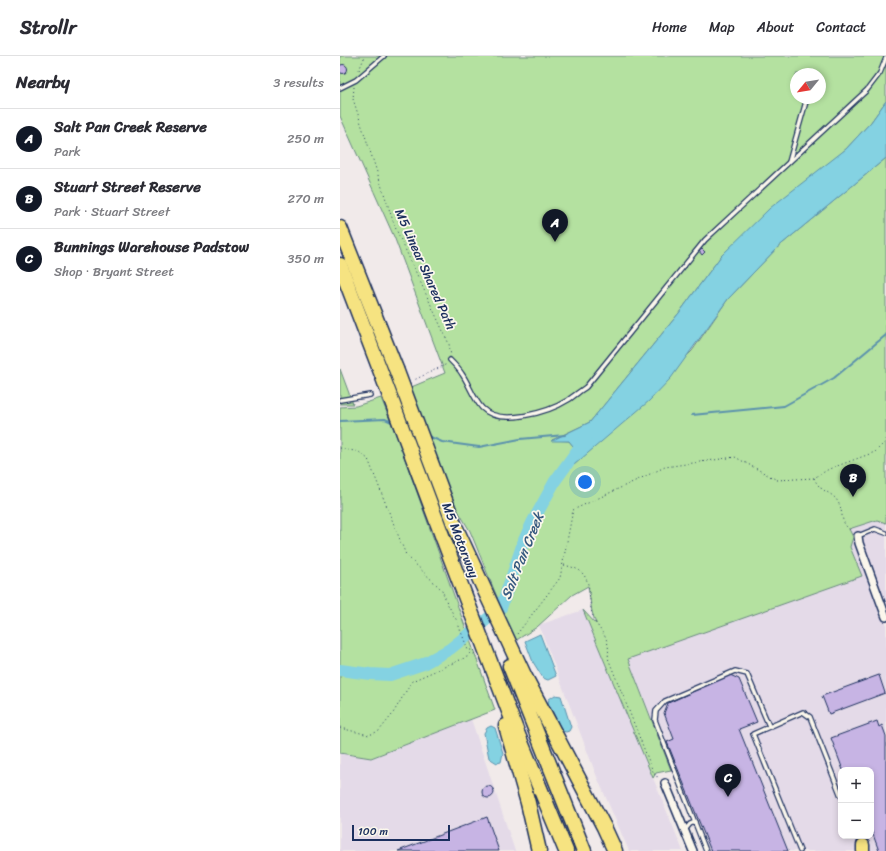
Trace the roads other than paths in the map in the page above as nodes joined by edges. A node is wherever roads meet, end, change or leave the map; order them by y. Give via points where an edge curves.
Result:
1 (384, 56) edge
2 (886, 58) edge
3 (340, 88) edge
4 (805, 104) edge
5 (789, 163) junction
6 (340, 228) edge
7 (340, 264) edge
8 (450, 360) road end
9 (370, 396) dead end
10 (340, 400) edge
11 (886, 533) edge
12 (858, 536) joint
13 (886, 617) edge
14 (519, 677) junction
15 (496, 686) junction
16 (769, 726) junction
17 (666, 783) dead end
18 (838, 788) edge
19 (695, 822) junction
20 (685, 831) junction
21 (539, 851) edge
22 (566, 851) edge
23 (584, 851) edge
24 (615, 851) edge
25 (693, 851) edge
26 (706, 851) edge
27 (800, 851) edge

1 - 3 lane via 356,80
2 - 5 lane via 880,73 867,90
4 - 5 lane
5 - 8 lane via 705,240 586,387 568,400 551,408 513,418 498,416 483,409 462,374
6 - 14 highway, M5 Motorway, bridge via 454,524
7 - 15 highway, M5 Motorway, bridge
9 - 10 lane
11 - 12 lane via 875,529
12 - 13 street
14 - 23 highway
14 - 24 highway
15 - 21 highway
15 - 22 highway, M5 Motorway
16 - 18 lane via 803,712 810,717
16 - 19 lane via 749,678 742,672 735,671 665,701 656,711 654,720
16 - 27 lane via 753,734
17 - 20 street
19 - 20 lane
19 - 26 lane
20 - 25 street

